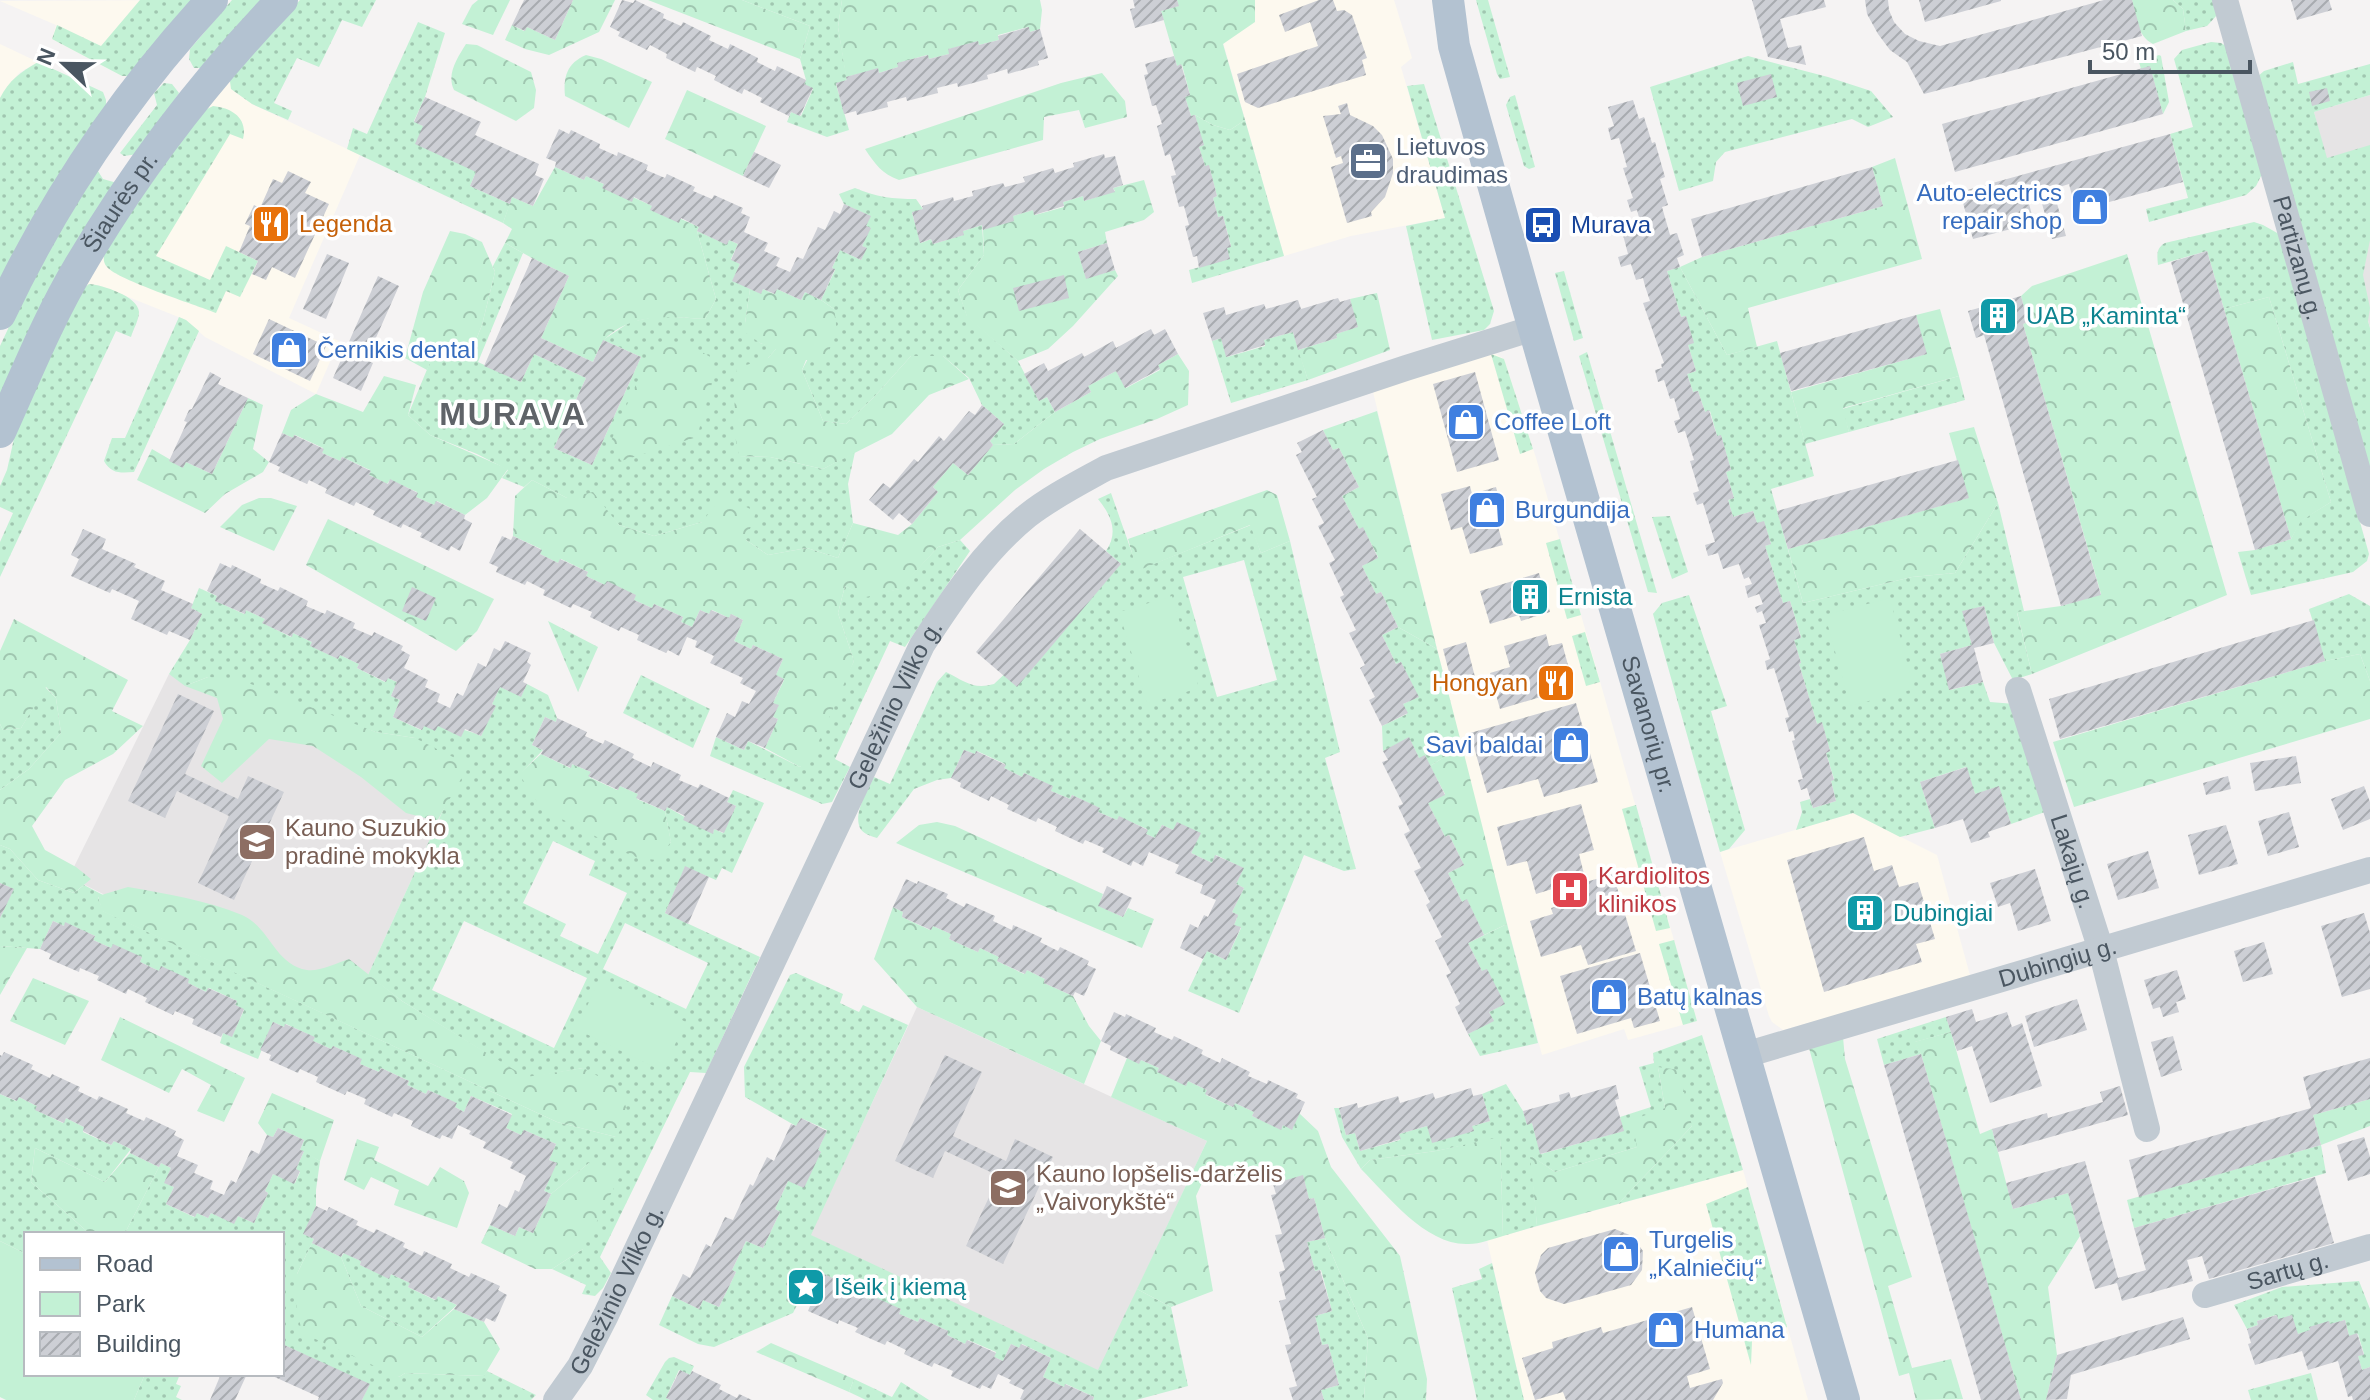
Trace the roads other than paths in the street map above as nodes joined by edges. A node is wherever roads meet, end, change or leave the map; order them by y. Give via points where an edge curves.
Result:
1 (212, 0) edge
2 (282, 0) edge
3 (1432, 0) edge
4 (1448, 0) edge
5 (2225, 0) edge
6 (1454, 46) junction
7 (165, 55) junction
8 (204, 87) junction
9 (95, 146) junction
10 (136, 176) junction
11 (0, 314) edge
12 (1534, 328) junction
13 (0, 432) edge
14 (2370, 514) edge
15 (2018, 690) dead end
16 (2370, 870) edge
17 (2101, 950) junction
18 (1745, 1055) junction
19 (2147, 1129) dead end
20 (2370, 1247) edge
21 (2205, 1295) dead end
22 (556, 1400) edge
23 (1844, 1400) edge

1 - 7 main road
2 - 8 main road, Šiaurės pr.
3 - 6 main road, Savanorių pr.
4 - 6 main road, Savanorių pr.
5 - 14 street, Partizanų g.
6 - 12 main road, Savanorių pr.
7 - 8 main road
7 - 9 main road
8 - 10 main road, Šiaurės pr.
9 - 10 main road
9 - 11 main road via 52,212
10 - 13 main road, Šiaurės pr. via 72,280
12 - 18 main road, Savanorių pr.
12 - 22 street, Geležinio Vilko g. via 1106,468 1027,515 1002,539 922,645 606,1315
15 - 17 street, Lakajų g.
16 - 17 street, Dubingių g.
17 - 18 street, Dubingių g.
17 - 19 street, Lakajų g.
18 - 23 main road, Savanorių pr.
20 - 21 street, Sartų g.

